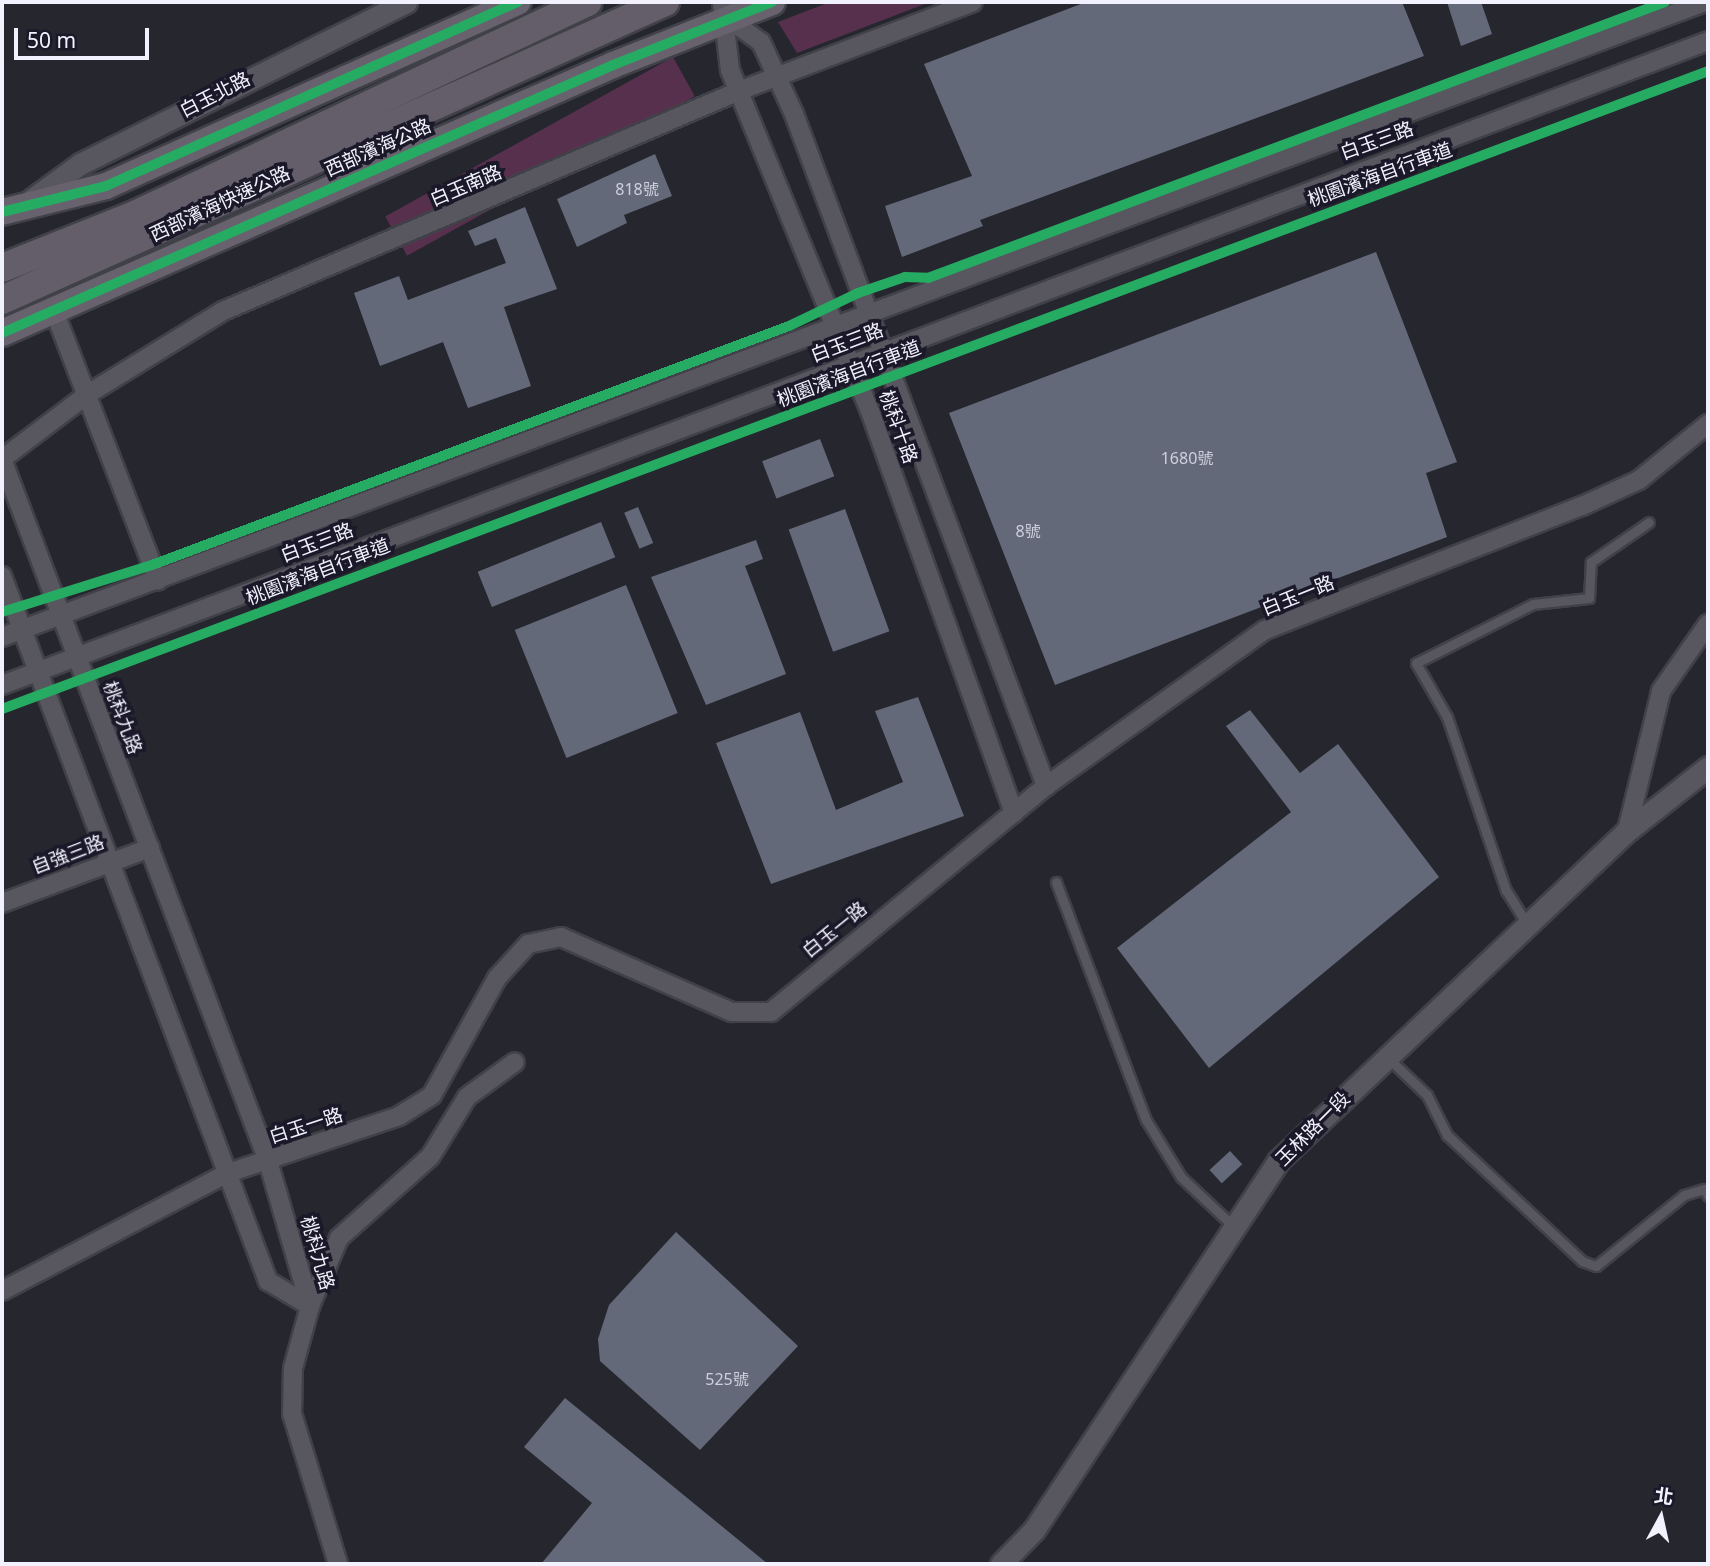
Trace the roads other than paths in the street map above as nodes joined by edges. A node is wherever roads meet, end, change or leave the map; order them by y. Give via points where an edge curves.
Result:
1 (405, 2) edge
2 (518, 2) edge
3 (588, 2) edge
4 (772, 2) edge
5 (973, 2) edge
6 (1705, 2) edge
7 (660, 4) edge
8 (726, 10) edge
9 (1708, 41) edge
10 (777, 76) junction
11 (739, 91) junction
12 (31, 200) junction
13 (2, 212) edge
14 (3, 268) edge
15 (7, 298) edge
16 (53, 308) junction
17 (866, 313) junction
18 (835, 324) junction
19 (2, 334) edge
20 (880, 353) junction
21 (851, 364) junction
22 (89, 394) junction
23 (1708, 424) edge
24 (2, 459) edge
25 (1649, 522) dead end
26 (2, 576) edge
27 (158, 580) junction
28 (59, 618) junction
29 (1708, 624) edge
30 (22, 630) junction
31 (2, 638) edge
32 (75, 656) junction
33 (38, 671) junction
34 (2, 684) edge
35 (1708, 767) edge
36 (1046, 786) junction
37 (1014, 813) junction
38 (1627, 831) junction
39 (150, 848) junction
40 (108, 862) junction
41 (1056, 882) dead end
42 (2, 903) edge
43 (1527, 924) junction
44 (1387, 1057) junction
45 (515, 1062) dead end
46 (268, 1160) junction
47 (228, 1173) junction
48 (1708, 1195) edge
49 (1234, 1227) junction
50 (2, 1291) edge
51 (310, 1306) junction
52 (338, 1564) edge
53 (1001, 1564) edge

1 - 12 street, 白玉北路 via 80,164
2 - 12 main road via 106,186
3 - 14 highway, 西部濱海快速公路 via 137,214
4 - 8 main road, 西部濱海公路
5 - 10 street, 白玉南路
6 - 17 street, 白玉三路
7 - 15 highway, 西部濱海快速公路
8 - 10 street, 桃科十路 via 761,42
8 - 11 street, 桃科十路 via 730,70
8 - 16 main road, 西部濱海公路
9 - 20 street, 白玉三路
10 - 11 street, 白玉南路
10 - 17 street, 桃科十路
11 - 18 street, 桃科十路
11 - 22 street, 白玉南路 via 223,312
12 - 13 main road
16 - 19 main road, 西部濱海公路
16 - 22 street
17 - 18 street, 白玉三路
17 - 20 street, 桃科十路
18 - 21 street, 桃科十路
18 - 27 street, 白玉三路
20 - 21 street, 白玉三路
20 - 36 street, 桃科十路
21 - 32 street, 白玉三路
21 - 37 street, 桃科十路
22 - 24 street, 白玉南路
22 - 27 street
23 - 36 street, 白玉一路 via 1639,480 1265,630
24 - 28 street, 桃科九路
25 - 43 lane via 1591,562 1589,598 1533,604 1416,663 1447,717 1506,891
26 - 30 street, 桃科九路
27 - 28 street, 白玉三路
28 - 30 street, 白玉三路
28 - 32 street, 桃科九路
29 - 38 street via 1661,691
30 - 31 street, 白玉三路
30 - 33 street, 桃科九路
32 - 33 street, 白玉三路
32 - 39 street, 桃科九路
33 - 34 street, 白玉三路
33 - 40 street, 桃科九路
35 - 38 street, 玉林路一段
36 - 37 street, 白玉一路
37 - 46 street, 白玉一路 via 771,1012 732,1012 561,937 528,944 497,978 432,1095 399,1116
38 - 43 street, 玉林路一段
39 - 40 street, 自強三路
39 - 46 street, 桃科九路
40 - 42 street, 自強三路
40 - 47 street, 桃科九路
41 - 49 lane via 1146,1120 1181,1177
43 - 44 street, 玉林路一段
44 - 48 lane via 1427,1095 1447,1135 1582,1261 1596,1266 1684,1195 1704,1189
44 - 49 street, 玉林路一段 via 1278,1161
45 - 51 street via 467,1097 430,1157 339,1238
46 - 47 street, 白玉一路
46 - 51 street, 桃科九路
47 - 50 street, 白玉一路
47 - 51 street, 桃科九路 via 268,1281
49 - 53 street, 玉林路一段 via 1034,1530
51 - 52 street via 293,1368 292,1414

